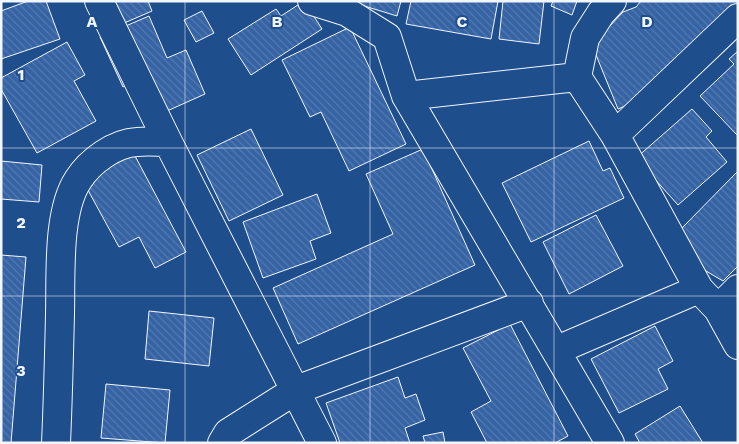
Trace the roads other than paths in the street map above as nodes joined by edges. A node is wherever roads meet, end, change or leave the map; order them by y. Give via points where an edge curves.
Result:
1 (99, 1) edge
2 (312, 1) edge
3 (612, 1) edge
4 (738, 18) edge
5 (577, 77) junction
6 (406, 96) junction
7 (615, 135) junction
8 (168, 142) junction
9 (700, 289) junction
10 (738, 289) edge
11 (529, 304) junction
12 (728, 317) edge
13 (738, 345) edge
14 (557, 350) junction
15 (296, 390) junction
16 (56, 443) edge
17 (222, 443) edge
18 (322, 443) edge
19 (610, 443) edge

1 - 8 street
2 - 6 street via 347,12 387,37
3 - 5 street via 585,38
4 - 7 street
5 - 6 street
5 - 7 street
6 - 11 street
7 - 9 street
8 - 15 street
8 - 16 street via 136,142 104,154 79,179 69,196 63,234
9 - 12 street
9 - 14 street
10 - 12 street
11 - 14 street
11 - 15 street
12 - 13 street
14 - 19 street
15 - 17 street via 228,433
15 - 18 street

